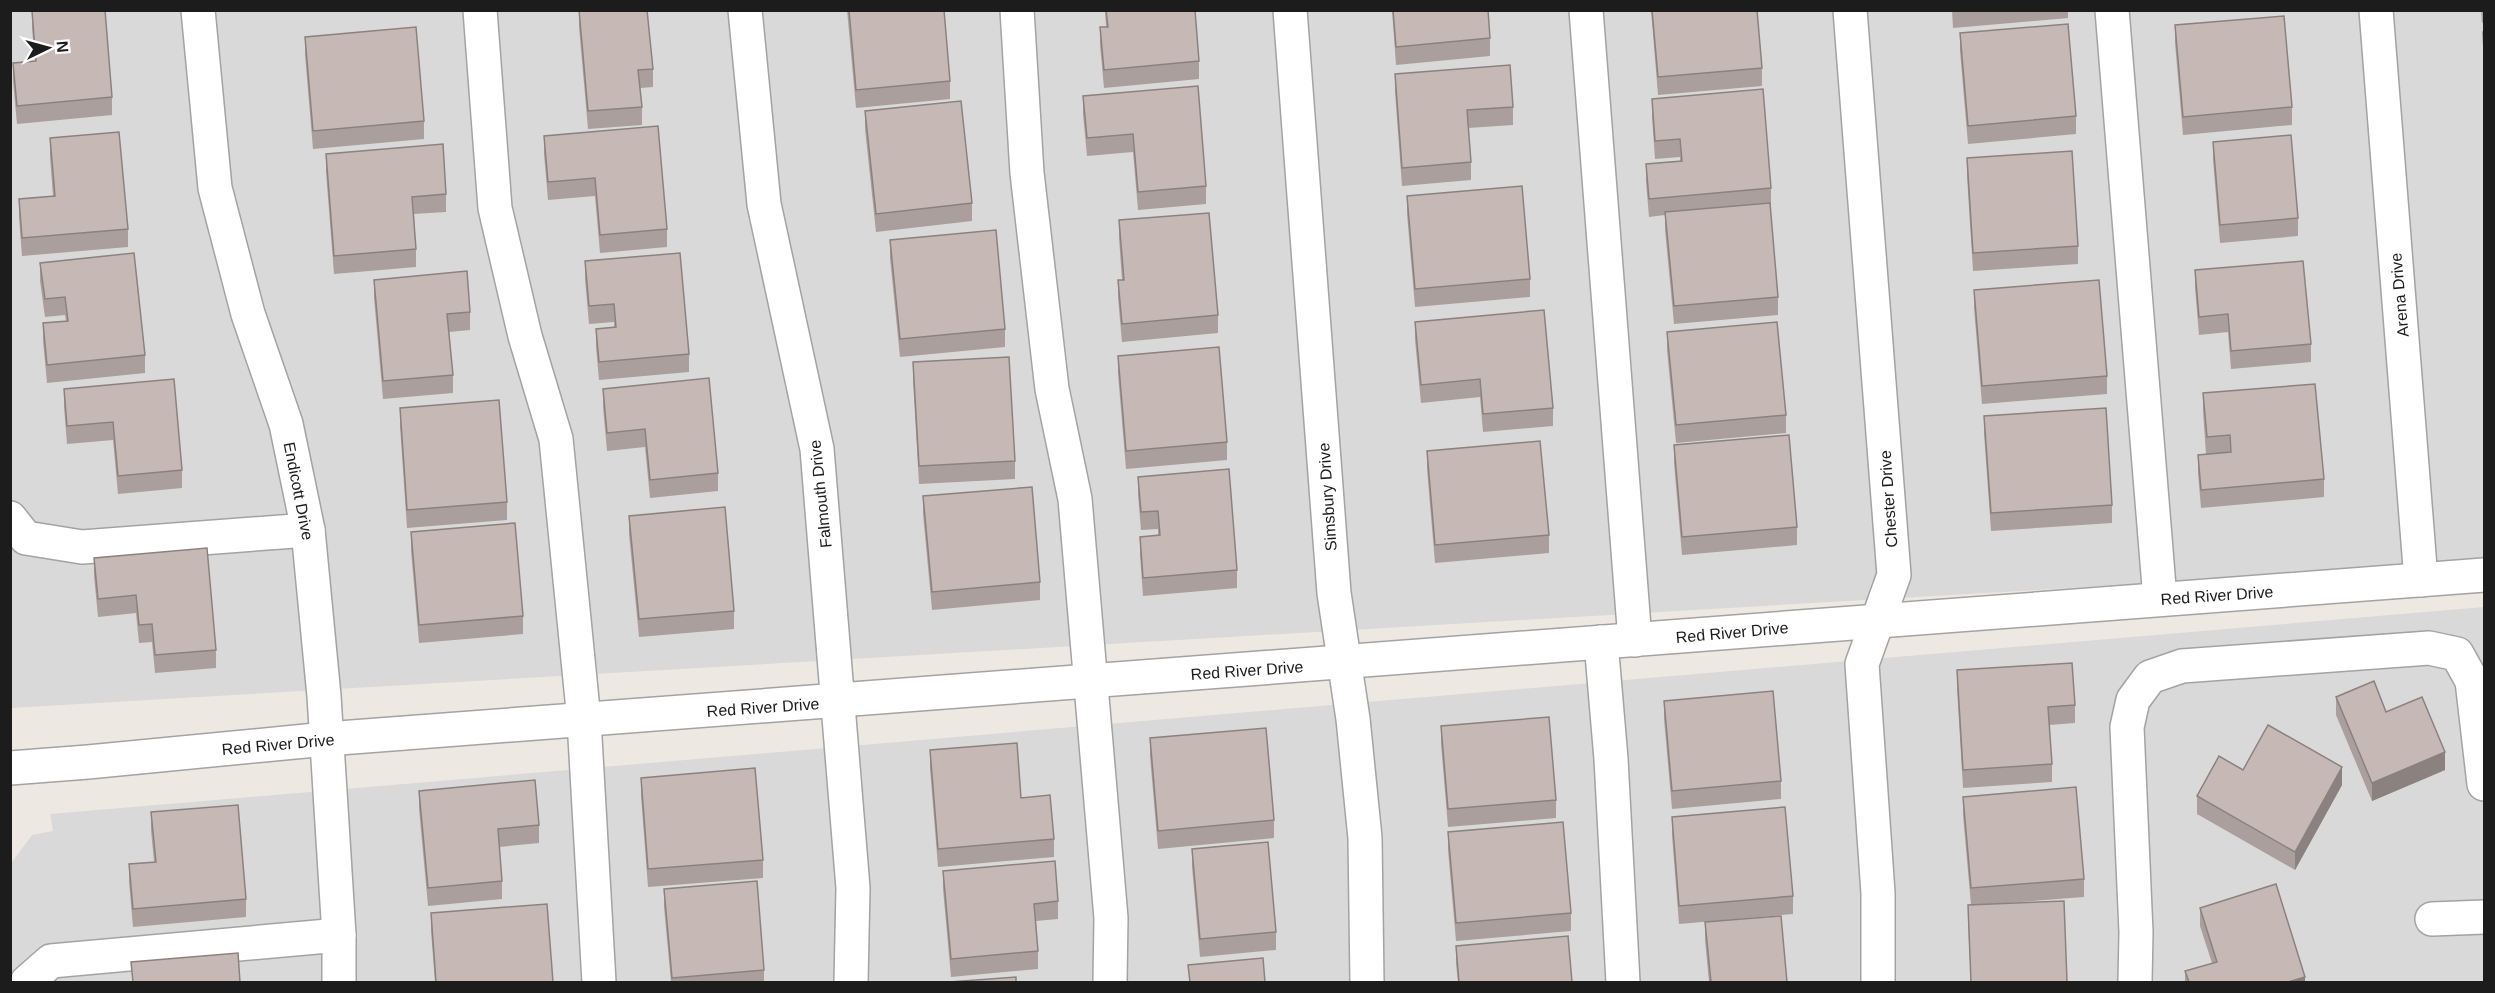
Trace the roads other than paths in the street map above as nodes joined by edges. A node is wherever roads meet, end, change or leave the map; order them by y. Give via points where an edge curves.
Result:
1 (198, 10) edge
2 (480, 10) edge
3 (745, 10) edge
4 (1017, 10) edge
5 (1290, 10) edge
6 (1586, 10) edge
7 (1850, 10) edge
8 (2112, 10) edge
9 (2376, 10) edge
10 (10, 518) edge
11 (308, 530) junction
12 (2484, 575) edge
13 (2421, 580) junction
14 (2160, 599) junction
15 (1879, 620) junction
16 (1635, 640) junction
17 (1601, 642) junction
18 (1344, 663) junction
19 (1090, 682) junction
20 (838, 701) junction
21 (584, 720) junction
22 (326, 739) junction
23 (10, 768) edge
24 (2484, 784) edge
25 (2484, 916) edge
26 (2432, 919) dead end
27 (339, 935) junction
28 (27, 982) edge
29 (339, 982) edge
30 (599, 982) edge
31 (851, 982) edge
32 (1110, 982) edge
33 (1367, 982) edge
34 (1623, 982) edge
35 (1878, 982) edge
36 (2135, 982) edge

1 - 11 street, Endicott Drive via 215,188 248,314 286,424
2 - 21 street via 495,208 525,336 556,439
3 - 20 street, Falmouth Drive via 764,204 817,449
4 - 19 street via 1029,185 1052,389 1075,499
5 - 18 street, Simsbury Drive via 1334,593
6 - 16 street
7 - 15 street, Chester Drive via 1894,575
8 - 14 street
9 - 13 street, Arena Drive
10 - 11 street via 26,538 82,547
11 - 22 street, Endicott Drive
12 - 13 street, Red River Drive
13 - 14 street, Red River Drive
14 - 15 street, Red River Drive
15 - 16 street, Red River Drive
15 - 35 street, Chester Drive via 1862,664 1878,892
16 - 17 street, Red River Drive
17 - 18 street, Red River Drive
17 - 34 street
18 - 19 street, Red River Drive
18 - 33 street, Simsbury Drive via 1365,838
19 - 20 street, Red River Drive
19 - 32 street via 1111,918
20 - 21 street, Red River Drive
20 - 31 street, Falmouth Drive via 853,888
21 - 22 street, Red River Drive
21 - 30 street
22 - 23 street, Red River Drive
22 - 27 street, Endicott Drive
24 - 36 street via 2472,681 2457,654 2429,648 2182,666 2150,677 2133,700 2127,727
25 - 26 street
27 - 28 street via 51,961
27 - 29 street, Endicott Drive

